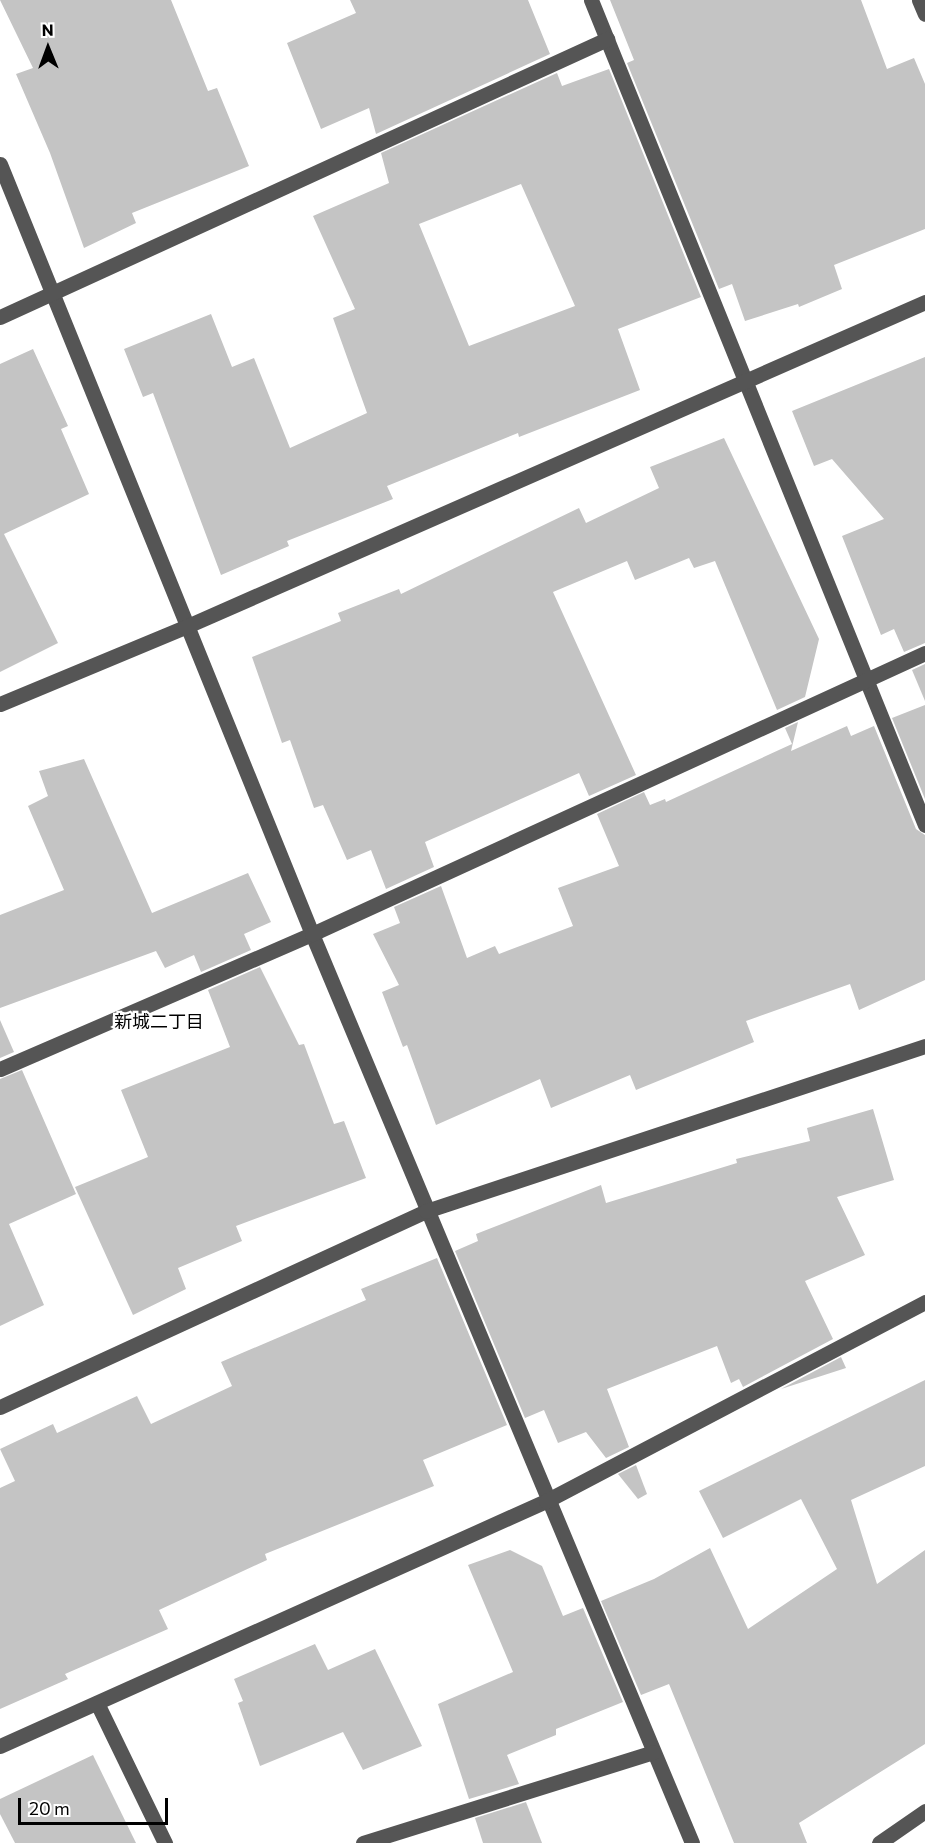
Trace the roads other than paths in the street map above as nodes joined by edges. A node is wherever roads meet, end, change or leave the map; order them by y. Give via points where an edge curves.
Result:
1 (591, 0) edge
2 (920, 0) edge
3 (925, 14) edge
4 (607, 39) junction
5 (0, 164) edge
6 (52, 295) junction
7 (925, 302) edge
8 (0, 317) edge
9 (746, 383) junction
10 (185, 627) junction
11 (925, 653) edge
12 (866, 678) junction
13 (0, 704) edge
14 (925, 825) edge
15 (312, 934) junction
16 (925, 1046) edge
17 (0, 1069) edge
18 (426, 1211) junction
19 (925, 1302) edge
20 (0, 1407) edge
21 (546, 1501) junction
22 (97, 1703) junction
23 (0, 1746) edge
24 (653, 1752) junction
25 (925, 1810) edge
26 (165, 1843) edge
27 (363, 1843) edge
28 (692, 1843) edge
29 (879, 1843) edge

1 - 4 street
2 - 3 street
4 - 6 street
4 - 9 street
5 - 6 street
6 - 8 street
6 - 10 street
7 - 9 street
9 - 10 street
9 - 12 street
10 - 13 street
10 - 15 street
11 - 12 street
12 - 14 street
12 - 15 street
15 - 17 street
15 - 18 street
16 - 18 street
18 - 20 street
18 - 21 street
19 - 21 street
21 - 22 street
21 - 24 street
22 - 23 street
22 - 26 street
24 - 27 street
24 - 28 street
25 - 29 street

